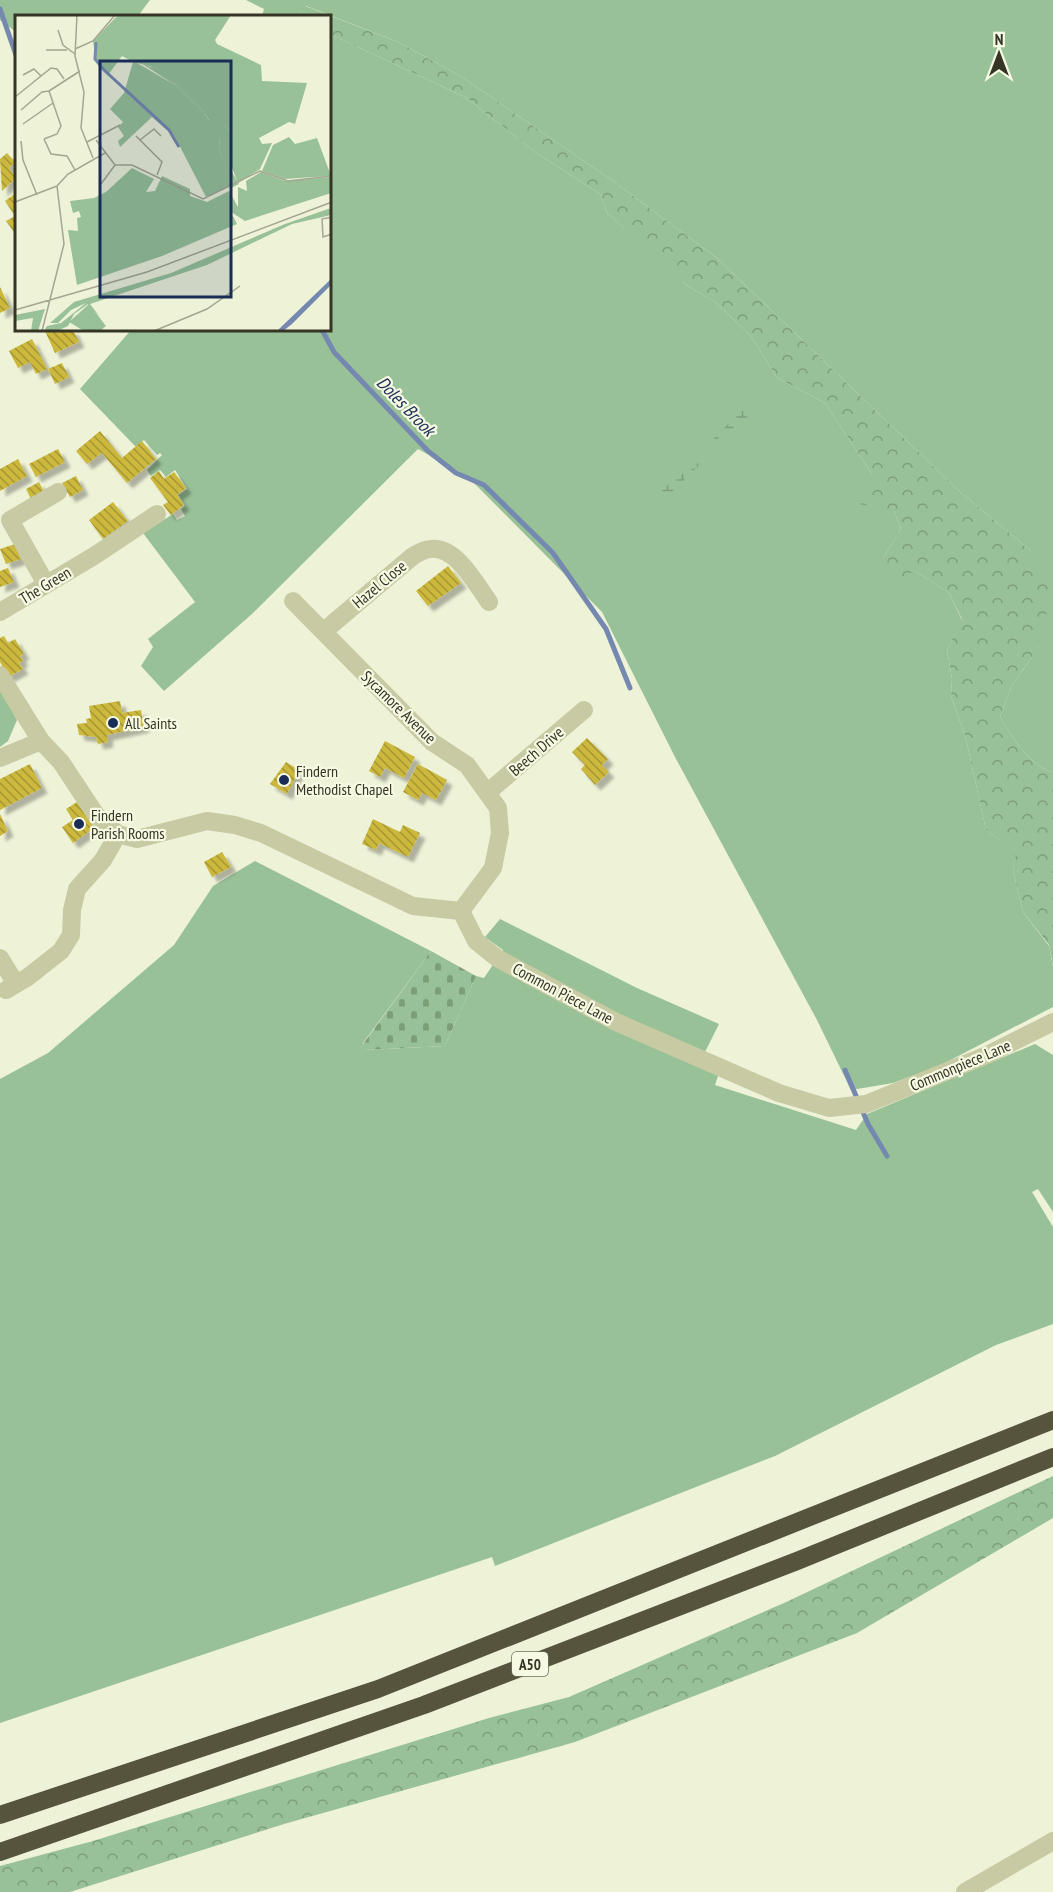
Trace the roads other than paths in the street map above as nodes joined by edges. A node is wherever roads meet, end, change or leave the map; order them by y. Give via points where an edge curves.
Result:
1 (58, 492) dead end
2 (157, 514) dead end
3 (46, 584) junction
4 (293, 601) dead end
5 (489, 602) dead end
6 (0, 612) edge
7 (324, 631) junction
8 (0, 675) edge
9 (584, 710) dead end
10 (41, 741) junction
11 (0, 758) edge
12 (488, 792) junction
13 (118, 834) junction
14 (460, 911) junction
15 (0, 958) edge
16 (1053, 1022) edge
17 (859, 1105) joint
18 (1053, 1420) edge
19 (1053, 1456) edge
20 (0, 1815) edge
21 (1053, 1841) edge
22 (0, 1852) edge
23 (965, 1892) edge

1 - 3 street via 10,520
2 - 3 street, The Green
3 - 6 street, The Green
4 - 7 street, Sycamore Avenue
5 - 7 street, Hazel Close via 446,551 430,549 413,556
7 - 12 street, Sycamore Avenue via 432,742 467,765
8 - 10 street
9 - 12 street, Beech Drive
10 - 11 street
10 - 13 street via 62,762 96,815
12 - 14 street, Sycamore Avenue via 498,808 498,850 493,868
13 - 14 street via 137,839 207,821 253,830 413,906
13 - 15 street via 103,860 77,889 71,934 61,951 11,987
14 - 17 street, Common Piece Lane via 476,941 497,958 616,1022 779,1093 829,1108
16 - 17 street, Commonpiece Lane via 987,1055
18 - 20 highway, A50 via 378,1689
19 - 22 highway, A50 via 797,1561 424,1705
21 - 23 street

